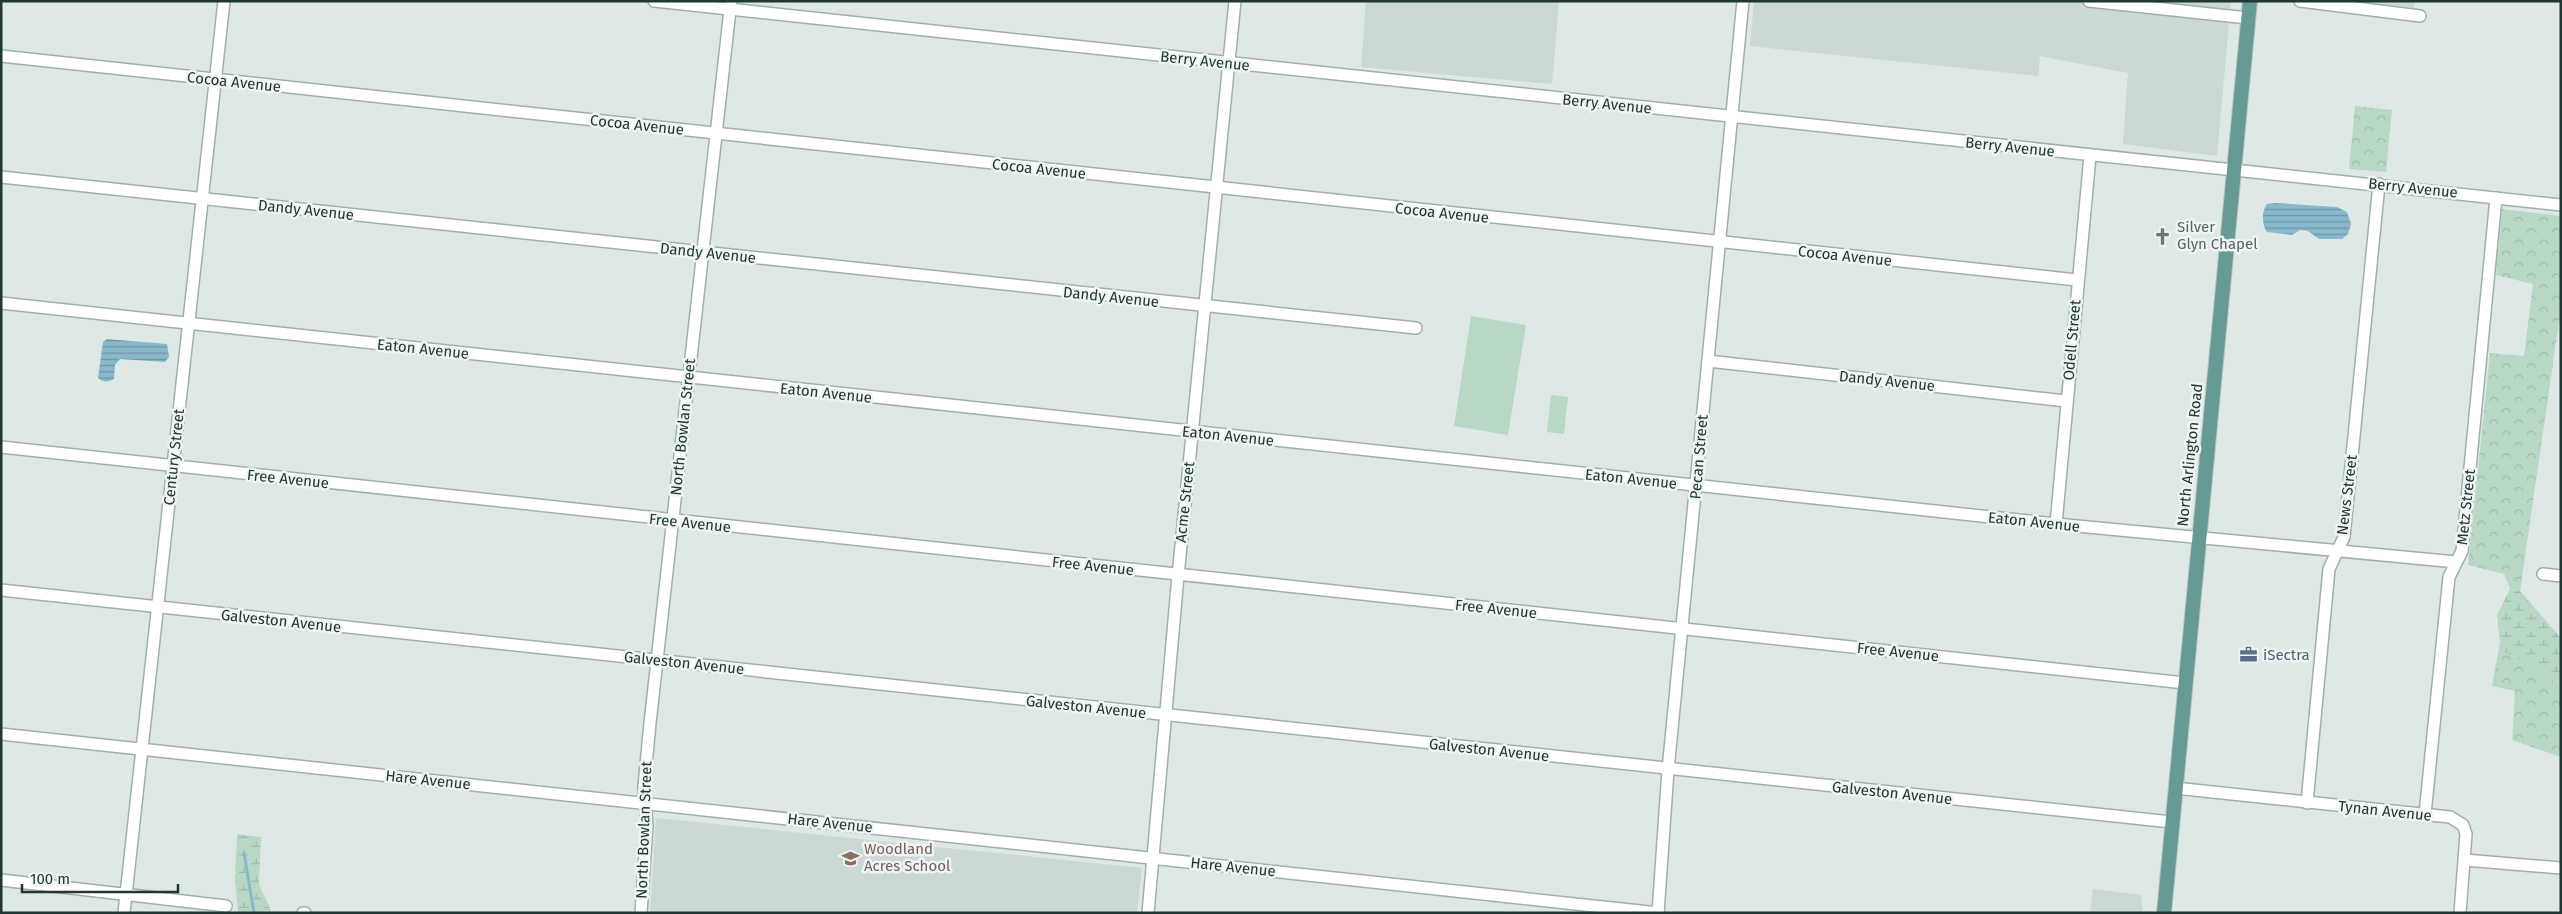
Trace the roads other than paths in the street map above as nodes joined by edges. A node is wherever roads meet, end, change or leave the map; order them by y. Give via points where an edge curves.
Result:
1 (224, 1) edge
2 (654, 1) edge
3 (1235, 1) edge
4 (1743, 1) edge
5 (2089, 1) edge
6 (2250, 1) edge
7 (2300, 1) edge
8 (730, 5) edge
9 (2420, 16) dead end
10 (2248, 18) junction
11 (1, 56) edge
12 (1229, 63) junction
13 (215, 80) junction
14 (1732, 118) junction
15 (716, 134) junction
16 (2090, 156) junction
17 (2235, 170) junction
18 (1, 178) edge
19 (2378, 184) junction
20 (1216, 188) junction
21 (2496, 198) junction
22 (202, 199) junction
23 (2561, 205) edge
24 (1720, 242) junction
25 (703, 252) junction
26 (2077, 280) junction
27 (1, 303) edge
28 (1204, 307) junction
29 (188, 324) junction
30 (1416, 328) dead end
31 (1708, 361) junction
32 (688, 378) junction
33 (2066, 401) junction
34 (1192, 432) junction
35 (1, 447) edge
36 (173, 466) junction
37 (1696, 486) junction
38 (672, 521) junction
39 (2056, 524) junction
40 (2198, 538) junction
41 (2336, 552) junction
42 (2456, 562) junction
43 (2544, 574) dead end
44 (1178, 576) junction
45 (2561, 576) edge
46 (1, 590) edge
47 (157, 608) junction
48 (1683, 629) junction
49 (656, 660) junction
50 (2185, 683) junction
51 (1165, 715) junction
52 (1, 734) edge
53 (142, 750) junction
54 (1668, 770) junction
55 (2175, 788) junction
56 (646, 803) junction
57 (2307, 803) junction
58 (2425, 814) junction
59 (2171, 822) junction
60 (1153, 859) junction
61 (2464, 860) junction
62 (2561, 868) edge
63 (1, 880) edge
64 (126, 894) junction
65 (226, 906) dead end
66 (124, 913) edge
67 (641, 913) edge
68 (1148, 913) edge
69 (1658, 913) edge
70 (2164, 913) edge
71 (2460, 913) edge

1 - 13 street, Century Street
2 - 8 street, Berry Avenue
3 - 12 street, Acme Street
4 - 14 street, Pecan Street
5 - 10 street
6 - 10 main road, North Arlington Road
7 - 9 street
8 - 12 street, Berry Avenue
8 - 15 street, North Bowlan Street
10 - 17 main road, North Arlington Road
11 - 13 street, Cocoa Avenue
12 - 14 street, Berry Avenue
12 - 20 street, Acme Street
13 - 15 street, Cocoa Avenue
13 - 22 street, Century Street
14 - 16 street, Berry Avenue
14 - 24 street, Pecan Street
15 - 20 street, Cocoa Avenue
15 - 25 street, North Bowlan Street
16 - 17 street, Berry Avenue
16 - 26 street, Odell Street
17 - 19 street, Berry Avenue
17 - 40 main road, North Arlington Road
18 - 22 street, Dandy Avenue
19 - 21 street, Berry Avenue
19 - 41 street, News Street via 2344,537
20 - 24 street, Cocoa Avenue
20 - 28 street, Acme Street
21 - 23 street, Berry Avenue
21 - 42 street, Metz Street via 2462,551
22 - 25 street, Dandy Avenue
22 - 29 street, Century Street
24 - 26 street, Cocoa Avenue
24 - 31 street, Pecan Street
25 - 28 street, Dandy Avenue
25 - 32 street, North Bowlan Street
26 - 33 street, Odell Street
27 - 29 street, Eaton Avenue
28 - 30 street, Dandy Avenue
28 - 34 street, Acme Street
29 - 32 street, Eaton Avenue
29 - 36 street, Century Street
31 - 33 street, Dandy Avenue
31 - 37 street, Pecan Street
32 - 34 street, Eaton Avenue
32 - 38 street, North Bowlan Street
33 - 39 street, Odell Street
34 - 37 street, Eaton Avenue
34 - 44 street, Acme Street
35 - 36 street, Free Avenue
36 - 38 street, Free Avenue
36 - 47 street, Century Street
37 - 39 street, Eaton Avenue
37 - 48 street, Pecan Street
38 - 44 street, Free Avenue
38 - 49 street, North Bowlan Street
39 - 40 street, Eaton Avenue
40 - 41 street, Eaton Avenue
40 - 50 main road, North Arlington Road
41 - 42 street, Eaton Avenue
41 - 57 street, News Street via 2329,568
42 - 58 street, Metz Street via 2449,577
43 - 45 street
44 - 48 street, Free Avenue
44 - 51 street, Acme Street
46 - 47 street, Galveston Avenue
47 - 49 street, Galveston Avenue
47 - 53 street, Century Street
48 - 50 street, Free Avenue
48 - 54 street, Pecan Street
49 - 51 street, Galveston Avenue
49 - 56 street, North Bowlan Street via 644,786
50 - 55 main road, North Arlington Road
51 - 54 street, Galveston Avenue
51 - 60 street, Acme Street
52 - 53 street, Hare Avenue
53 - 56 street, Hare Avenue
53 - 64 street, Century Street
54 - 59 street, Galveston Avenue
54 - 69 street, Pecan Street
55 - 57 street, Tynan Avenue
55 - 59 main road, North Arlington Road
56 - 60 street, Hare Avenue
56 - 67 street, North Bowlan Street
57 - 58 street, Tynan Avenue
58 - 61 street, Tynan Avenue via 2450,817 2463,825 2466,834
59 - 70 main road, North Arlington Road
60 - 68 street, Acme Street
60 - 69 street, Hare Avenue
61 - 62 street
61 - 71 street
63 - 64 street
64 - 65 street
64 - 66 street, Century Street

